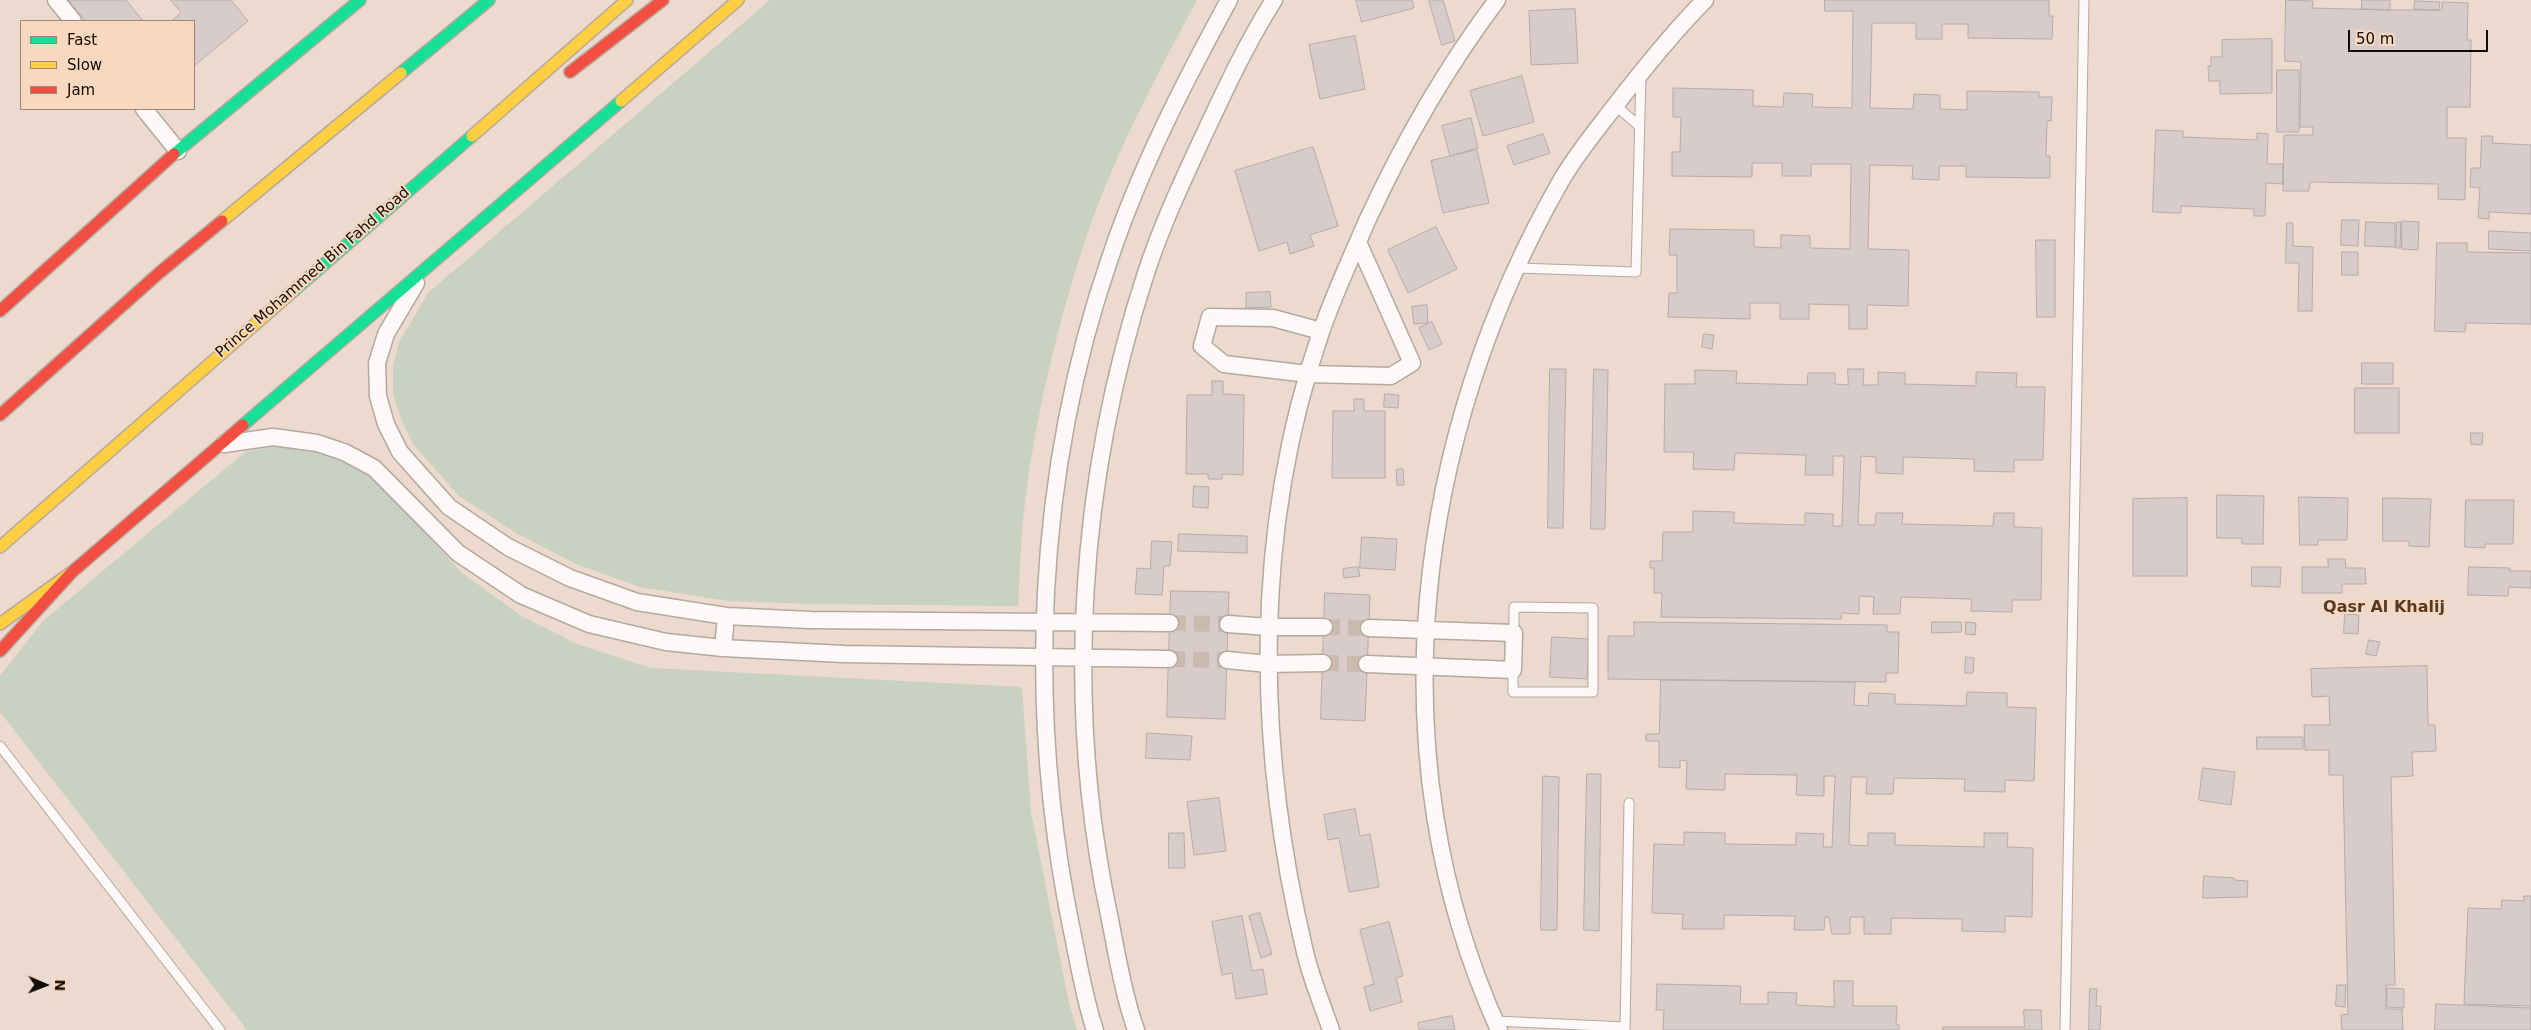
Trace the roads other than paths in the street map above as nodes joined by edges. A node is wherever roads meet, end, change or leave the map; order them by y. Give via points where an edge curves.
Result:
1 (56, 0) edge
2 (360, 0) edge
3 (488, 0) edge
4 (627, 0) edge
5 (663, 0) edge
6 (738, 0) edge
7 (1229, 0) edge
8 (1274, 0) edge
9 (1497, 0) edge
10 (1706, 0) edge
11 (2084, 0) edge
12 (72, 20) edge
13 (1641, 72) junction
14 (561, 79) dead end
15 (1615, 105) junction
16 (145, 110) edge
17 (514, 115) dead end
18 (1640, 126) junction
19 (178, 151) junction
20 (1358, 242) junction
21 (342, 249) junction
22 (426, 266) junction
23 (1518, 268) junction
24 (159, 273) junction
25 (0, 310) edge
26 (1321, 331) junction
27 (48, 356) dead end
28 (1308, 374) junction
29 (0, 415) edge
30 (224, 444) junction
31 (0, 547) edge
32 (72, 572) junction
33 (726, 616) junction
34 (1045, 622) junction
35 (1084, 623) junction
36 (1170, 623) tunnel mouth
37 (0, 624) edge
38 (1228, 624) tunnel mouth
39 (1268, 627) junction
40 (1324, 627) tunnel mouth
41 (1369, 628) tunnel mouth
42 (1427, 631) junction
43 (1514, 633) junction
44 (723, 648) junction
45 (0, 651) edge
46 (1044, 658) junction
47 (1084, 659) junction
48 (1169, 659) tunnel mouth
49 (1227, 660) tunnel mouth
50 (1323, 662) tunnel mouth
51 (1268, 664) junction
52 (1367, 664) tunnel mouth
53 (1426, 667) junction
54 (1513, 670) junction
55 (0, 746) edge
56 (1629, 803) dead end
57 (1497, 1026) edge
58 (1625, 1029) edge
59 (220, 1030) edge
60 (1095, 1030) edge
61 (1136, 1030) edge
62 (1331, 1030) edge
63 (2065, 1030) edge

1 - 12 street
2 - 19 main road
3 - 24 main road
4 - 21 main road, Prince Mohammed Bin Fahd Road
5 - 14 main road
6 - 22 main road
7 - 34 street via 1186,81 1138,184 1110,258 1087,333 1053,504
8 - 35 street via 1221,98 1174,199 1125,343 1095,490
9 - 20 street via 1430,99
10 - 13 street
11 - 63 lane
13 - 15 street
13 - 18 lane
15 - 18 lane
15 - 23 street via 1563,178
16 - 19 street
17 - 21 main road
18 - 23 lane via 1636,272
19 - 25 main road
20 - 26 street
20 - 28 street via 1412,363 1391,376
21 - 31 main road, Prince Mohammed Bin Fahd Road
22 - 30 main road
22 - 33 street via 386,334 378,362 378,396 386,424 400,452 449,507 508,547 570,578 637,602
23 - 42 street via 1470,385 1442,495 1432,552
24 - 27 main road
24 - 29 main road
26 - 28 street
26 - 28 street via 1273,318 1210,317 1202,346 1224,364
28 - 39 street via 1275,532
30 - 32 main road
30 - 44 street via 273,437 317,442 344,452 374,468 458,553 521,595 589,624 666,642
32 - 37 main road
32 - 45 main road
33 - 34 street
33 - 44 street
34 - 35 street
34 - 46 street
35 - 36 street
35 - 47 street
38 - 39 street
39 - 40 street
39 - 51 street
41 - 42 street
42 - 43 street
42 - 53 street
43 - 54 street
43 - 54 lane via 1514,607 1593,608 1593,692 1513,692
44 - 46 street
46 - 47 street
46 - 60 street via 1051,803 1058,856 1085,996
47 - 48 street
47 - 61 street via 1090,799 1097,850 1127,1004
49 - 51 street
50 - 51 street
51 - 62 street via 1279,822 1305,955
52 - 53 street
53 - 54 street
53 - 57 street via 1428,767 1439,843 1459,922
55 - 59 lane
56 - 58 lane
57 - 58 lane

